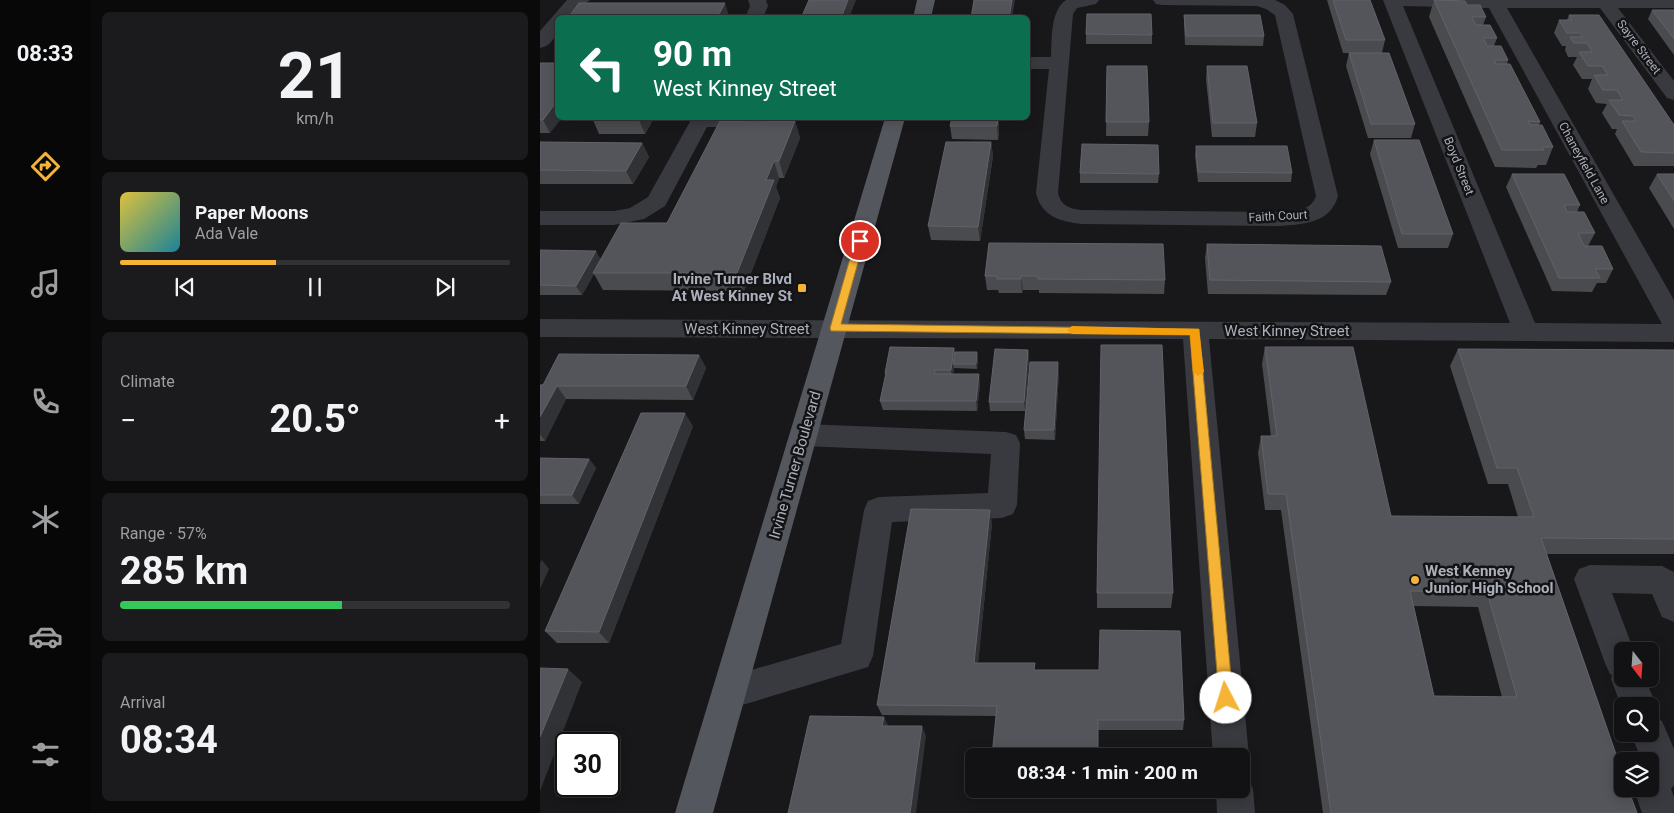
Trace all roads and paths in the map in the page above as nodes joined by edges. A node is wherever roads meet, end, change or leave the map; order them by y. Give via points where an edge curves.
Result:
1 (581, 0) edge
2 (757, 0) edge
3 (926, 0) edge
4 (1090, 0) edge
5 (1162, 0) edge
6 (1392, 1) edge
7 (1604, 1) edge
8 (1495, 3) junction
9 (1674, 3) edge
10 (564, 15) edge
11 (755, 15) edge
12 (923, 15) edge
13 (555, 25) edge
14 (540, 43) edge
15 (1030, 63) edge
16 (1059, 63) junction
17 (1674, 94) edge
18 (700, 120) edge
19 (734, 120) edge
20 (767, 120) edge
21 (894, 120) edge
22 (540, 218) edge
23 (1674, 322) edge
24 (540, 328) edge
25 (835, 328) junction
26 (1195, 331) junction
27 (1526, 332) junction
28 (1674, 333) edge
29 (804, 435) junction
30 (1674, 607) edge
31 (1614, 642) edge
32 (729, 692) junction
33 (1654, 742) edge
34 (1230, 748) edge
35 (1668, 767) edge
36 (1235, 798) edge
37 (694, 813) edge
38 (1236, 813) edge
39 (1661, 813) edge

1 - 10 street
2 - 11 street via 759,6
3 - 12 main road
4 - 16 street, Faith Court via 1071,4 1065,9
5 - 16 street, Faith Court via 1258,1 1270,4 1284,14 1328,196 1318,212 1279,219 1082,217 1055,209 1047,193
6 - 8 street
6 - 27 street, Boyd Street
7 - 8 street
7 - 9 street
7 - 17 street, Sayre Street
8 - 23 street, Chaneyfield Lane
13 - 14 street
15 - 16 street
18 - 22 street via 661,196 645,210 624,217
19 - 20 street
21 - 25 main road, Irvine Turner Boulevard
24 - 25 street, West Kinney Street
25 - 26 street, West Kinney Street
25 - 29 main road, Irvine Turner Boulevard
26 - 27 street, West Kinney Street
26 - 34 street
27 - 28 street, West Kinney Street
29 - 32 main road, Irvine Turner Boulevard
29 - 32 street via 1006,443 1002,505 879,510 856,656
30 - 31 street via 1662,580 1590,579
32 - 37 main road, Irvine Turner Boulevard
33 - 35 street
35 - 39 street via 1652,788
36 - 38 street

